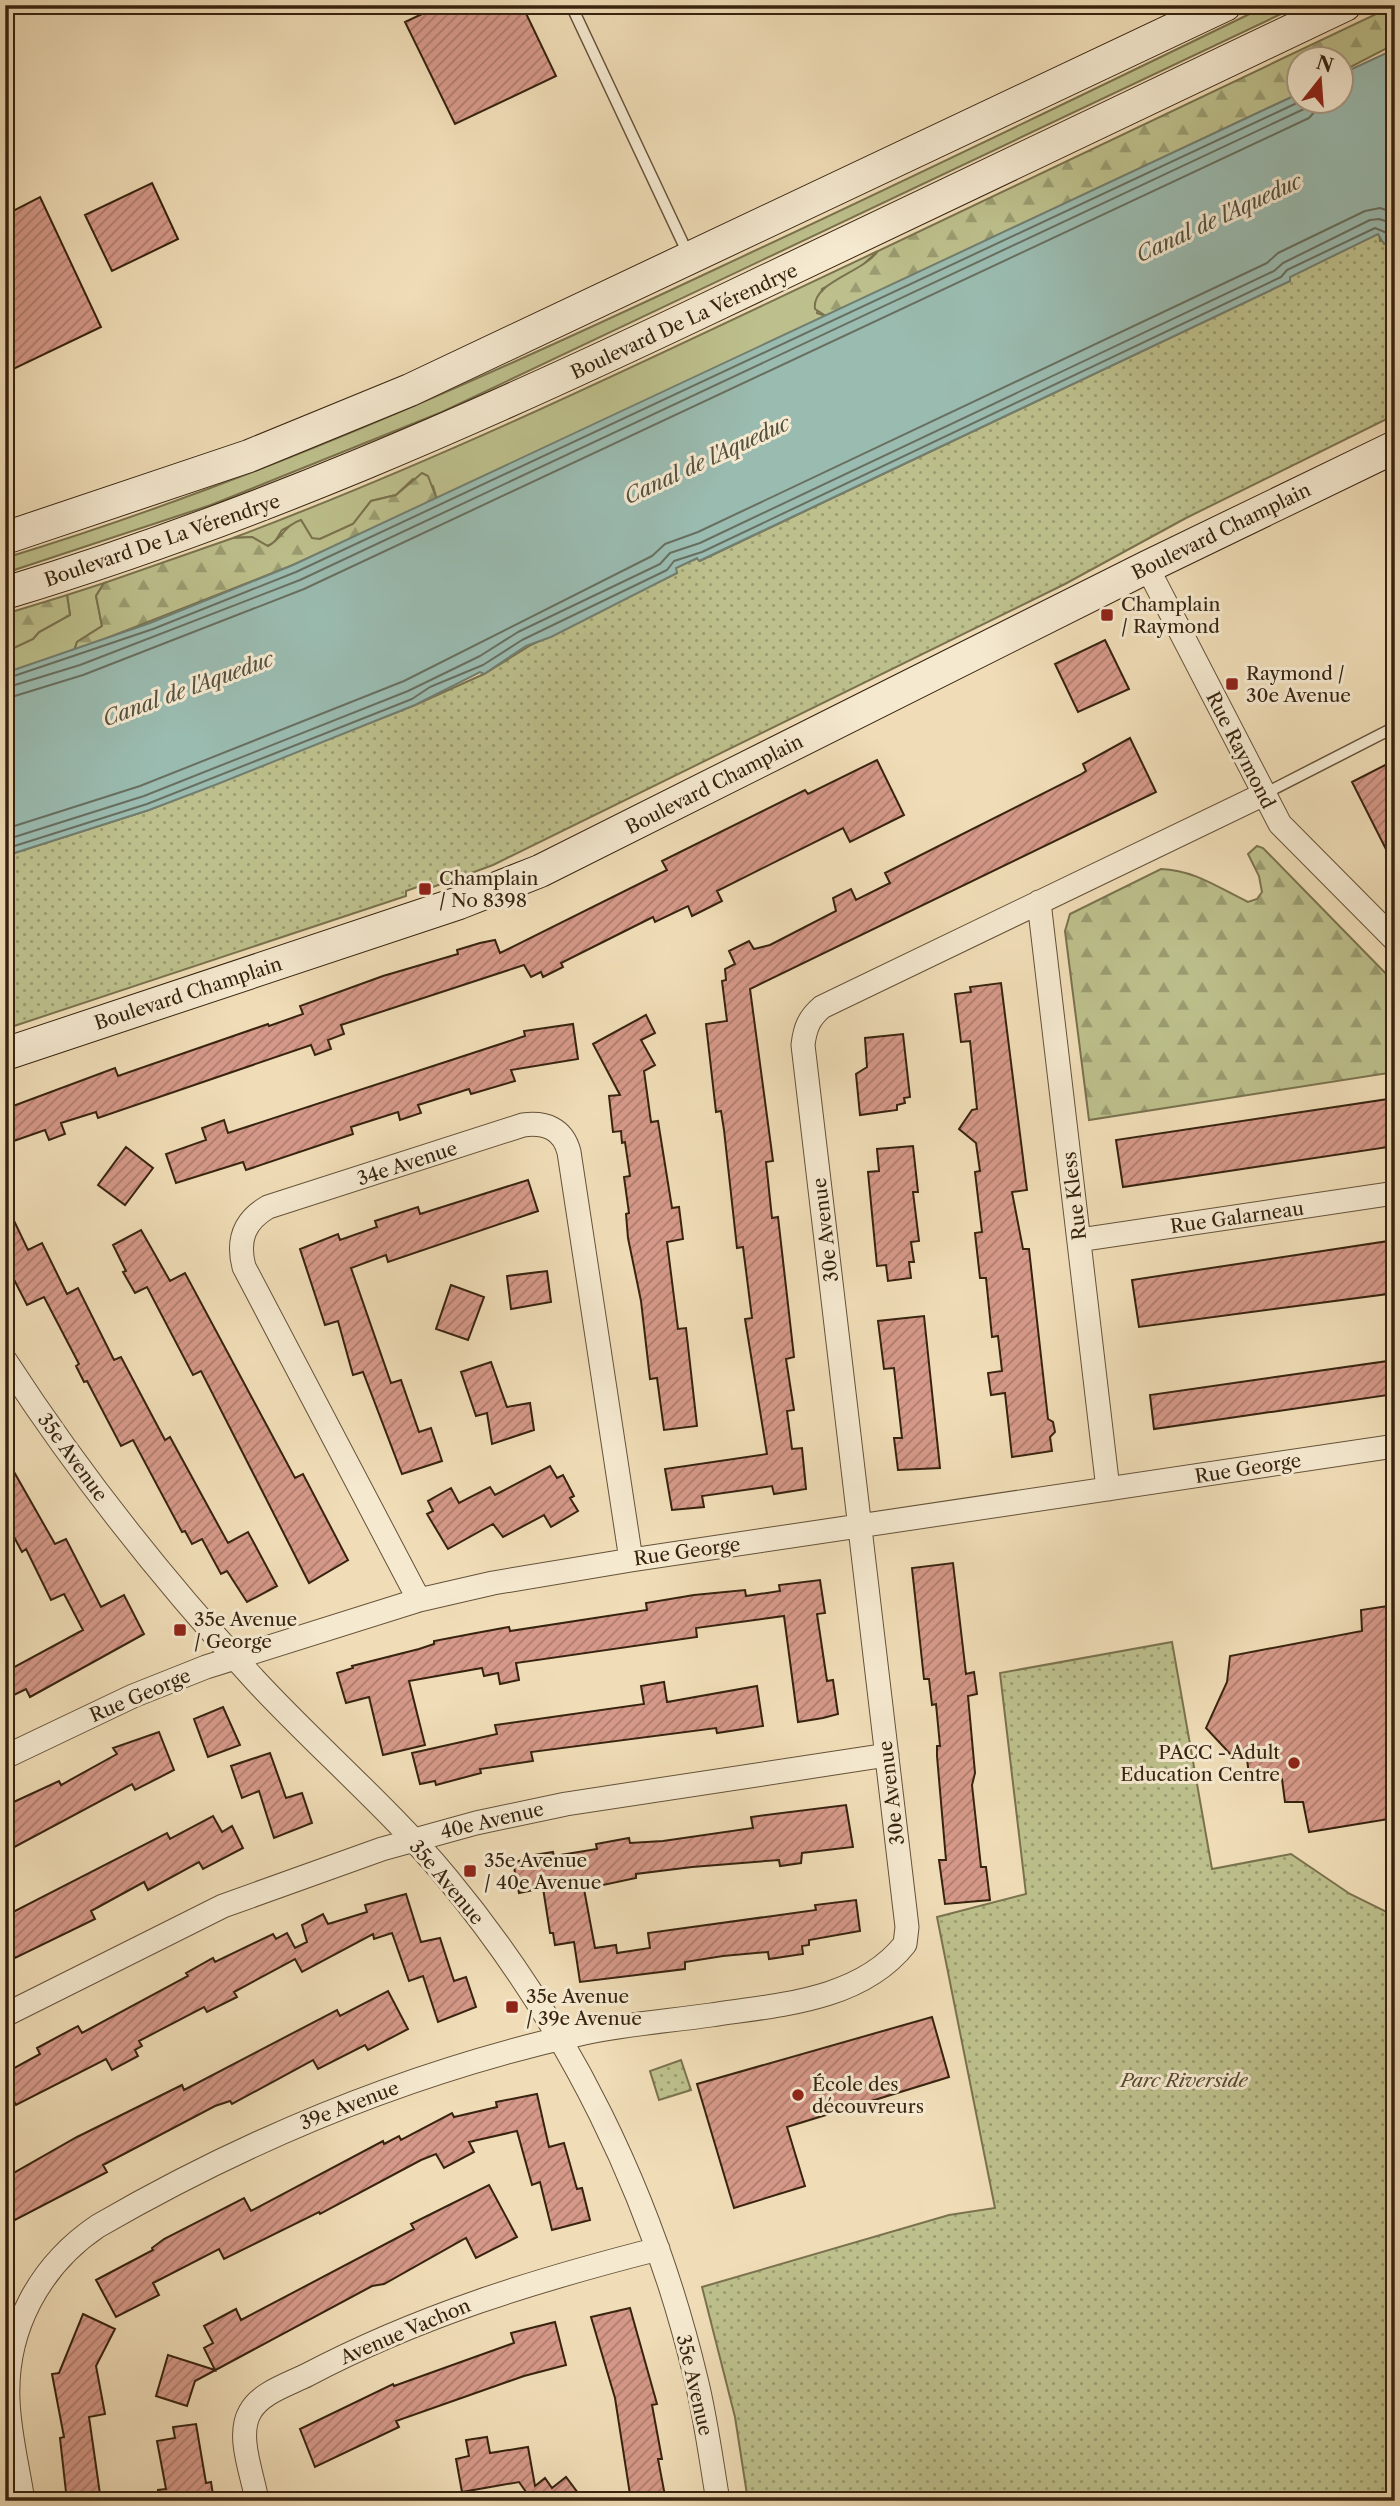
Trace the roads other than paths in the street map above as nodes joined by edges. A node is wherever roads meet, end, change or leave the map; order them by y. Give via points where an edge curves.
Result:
1 (571, 5) edge
2 (1225, 5) edge
3 (1345, 5) edge
4 (691, 260) junction
5 (1395, 447) edge
6 (5, 538) edge
7 (1147, 567) junction
8 (5, 593) edge
9 (1395, 727) edge
10 (1262, 795) junction
11 (1039, 902) junction
12 (1395, 940) edge
13 (5, 1054) edge
14 (1395, 1193) edge
15 (1079, 1240) junction
16 (5, 1360) edge
17 (1395, 1446) edge
18 (1108, 1489) junction
19 (860, 1527) junction
20 (631, 1560) junction
21 (419, 1600) junction
22 (235, 1657) junction
23 (887, 1755) junction
24 (5, 1757) edge
25 (413, 1840) junction
26 (905, 1944) joint
27 (5, 2015) edge
28 (561, 2039) junction
29 (658, 2249) junction
30 (23, 2501) edge
31 (257, 2501) edge
32 (718, 2501) edge

1 - 4 lane
2 - 4 main road
3 - 8 main road, Boulevard De La Vérendrye via 456,426 186,534
4 - 6 main road via 354,414 249,456
5 - 7 main road, Boulevard Champlain
7 - 10 street, Rue Raymond
7 - 13 main road, Boulevard Champlain via 530,876
9 - 10 lane
10 - 11 street, 30e Avenue
10 - 12 street, Rue Raymond via 1280,824
11 - 15 street, Rue Kless
11 - 19 street, 30e Avenue via 822,1007 804,1032
14 - 15 street, Rue Galarneau
15 - 18 street, Rue Kless
16 - 22 street, 35e Avenue via 129,1535
17 - 18 street, Rue George
18 - 19 street, Rue George
19 - 20 street, Rue George
19 - 23 street, 30e Avenue
20 - 21 street, Rue George
20 - 21 street, 34e Avenue via 567,1142 553,1128 523,1125 268,1207 248,1222 240,1244 244,1267
21 - 22 street, Rue George
22 - 24 street, Rue George via 133,1696
22 - 25 street, 35e Avenue
23 - 25 street, 40e Avenue via 566,1804
23 - 26 street, 30e Avenue via 907,1927
25 - 27 street, 40e Avenue via 223,1906
25 - 28 street, 35e Avenue via 475,1914
26 - 28 street, 39e Avenue via 874,1973 818,1997
28 - 29 street, 35e Avenue via 617,2146
28 - 30 street, 39e Avenue via 416,2079 317,2116 110,2219 71,2246 33,2292 10,2366 8,2400
29 - 31 street, Avenue Vachon via 445,2311 263,2398 248,2415 245,2428
29 - 32 street, 35e Avenue via 698,2383

